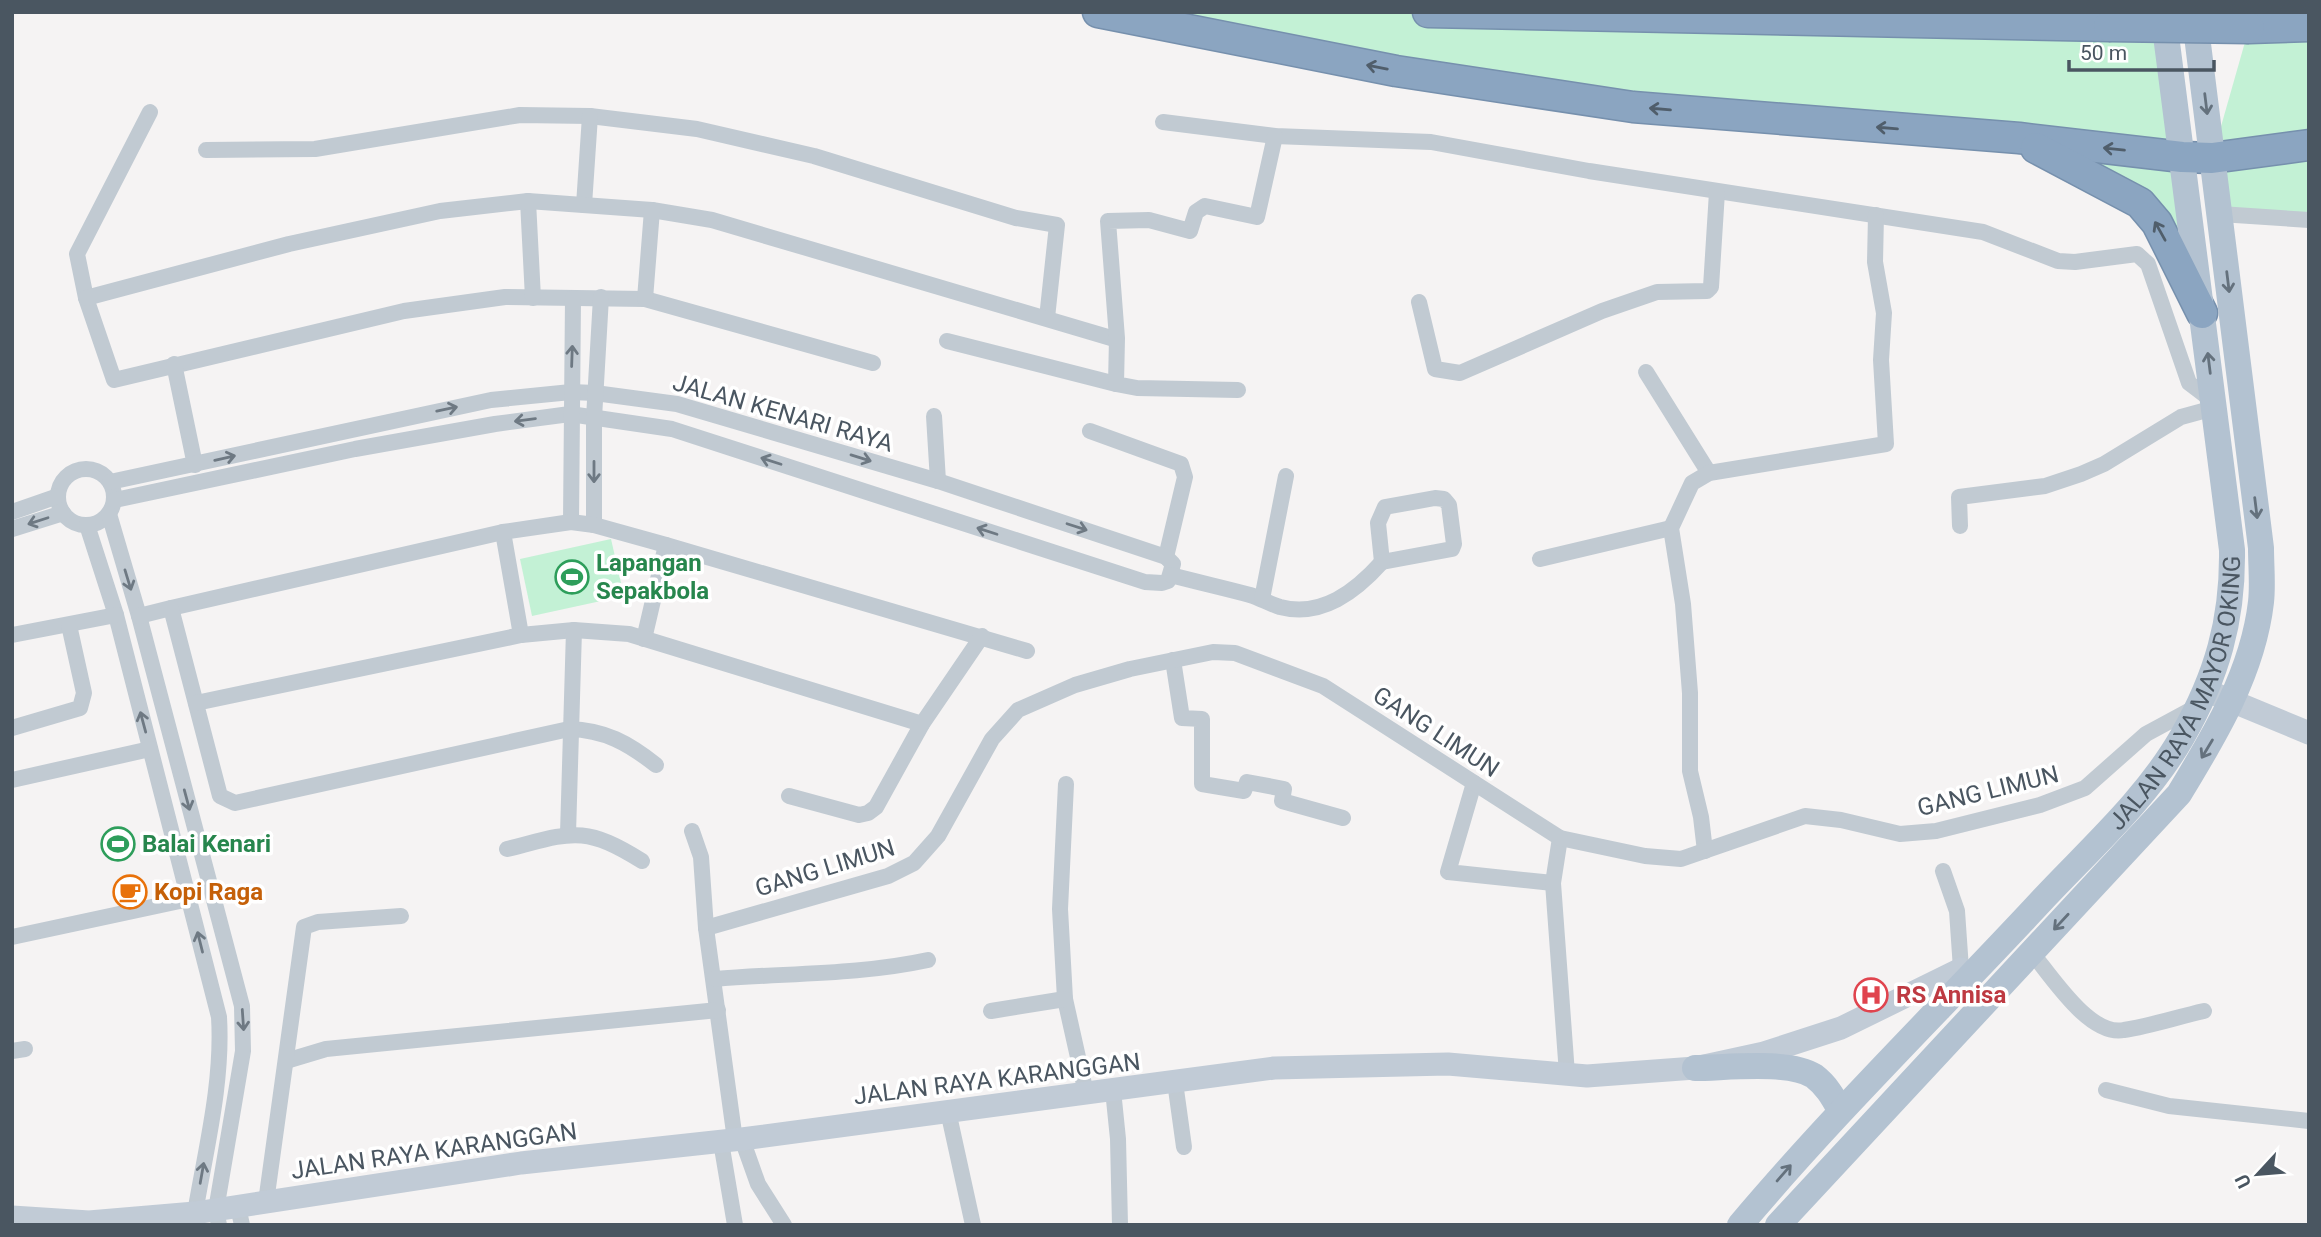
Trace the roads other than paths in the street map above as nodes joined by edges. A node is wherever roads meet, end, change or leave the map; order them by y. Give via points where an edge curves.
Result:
1 (1098, 12) edge
2 (1428, 12) edge
3 (2163, 12) edge
4 (2194, 12) edge
5 (2309, 26) edge
6 (150, 112) dead end
7 (590, 116) junction
8 (1163, 122) dead end
9 (1275, 136) junction
10 (2019, 138) junction
11 (2309, 145) edge
12 (205, 150) dead end
13 (2182, 156) junction
14 (2212, 158) junction
15 (1717, 192) junction
16 (528, 201) junction
17 (584, 205) junction
18 (652, 210) junction
19 (2220, 214) junction
20 (1876, 215) junction
21 (2309, 220) edge
22 (601, 297) junction
23 (86, 298) junction
24 (533, 298) junction
25 (573, 298) junction
26 (645, 299) junction
27 (1419, 302) dead end
28 (2202, 313) junction
29 (1047, 318) junction
30 (1111, 338) dead end
31 (947, 341) dead end
32 (873, 363) dead end
33 (174, 364) junction
34 (1646, 372) dead end
35 (1116, 384) junction
36 (1238, 390) dead end
37 (570, 392) junction
38 (595, 393) junction
39 (2214, 405) junction
40 (570, 414) junction
41 (934, 416) dead end
42 (594, 418) junction
43 (1090, 431) dead end
44 (195, 465) junction
45 (1709, 473) junction
46 (1286, 476) dead end
47 (938, 481) junction
48 (110, 482) junction
49 (58, 496) junction
50 (112, 507) junction
51 (12, 512) edge
52 (63, 513) junction
53 (570, 523) junction
54 (594, 525) junction
55 (87, 526) junction
56 (1960, 526) dead end
57 (1671, 527) junction
58 (12, 529) edge
59 (503, 532) junction
60 (666, 545) junction
61 (1166, 557) junction
62 (1540, 558) dead end
63 (1382, 562) junction
64 (1171, 575) junction
65 (1262, 599) junction
66 (171, 608) junction
67 (116, 615) junction
68 (139, 617) junction
69 (69, 625) junction
70 (574, 630) junction
71 (12, 635) edge
72 (521, 635) junction
73 (982, 636) junction
74 (644, 639) junction
75 (1027, 651) dead end
76 (1173, 660) junction
77 (2201, 698) junction
78 (2230, 701) junction
79 (196, 703) junction
80 (922, 724) junction
81 (12, 728) edge
82 (569, 729) junction
83 (2309, 733) edge
84 (150, 749) junction
85 (656, 765) dead end
86 (12, 780) edge
87 (1474, 783) junction
88 (1066, 784) dead end
89 (789, 796) dead end
90 (1343, 818) dead end
91 (692, 831) dead end
92 (568, 834) junction
93 (1560, 838) junction
94 (507, 849) dead end
95 (1705, 851) junction
96 (642, 861) dead end
97 (1943, 871) dead end
98 (1553, 883) junction
99 (189, 899) junction
100 (401, 916) dead end
101 (706, 928) junction
102 (12, 937) edge
103 (2032, 953) junction
104 (928, 960) dead end
105 (1966, 973) junction
106 (715, 979) junction
107 (1065, 999) junction
108 (718, 1010) junction
109 (991, 1011) dead end
110 (2204, 1011) dead end
111 (286, 1061) junction
112 (1695, 1068) junction
113 (1567, 1074) junction
114 (1175, 1082) junction
115 (1114, 1090) junction
116 (2106, 1090) dead end
117 (1086, 1093) junction
118 (1840, 1110) junction
119 (948, 1111) junction
120 (2309, 1121) edge
121 (733, 1140) junction
122 (1184, 1147) dead end
123 (266, 1202) junction
124 (222, 1216) edge
125 (12, 1217) edge
126 (735, 1225) edge
127 (784, 1225) edge
128 (973, 1225) edge
129 (1120, 1225) edge
130 (1740, 1225) edge
131 (1779, 1225) edge

10 -> 1 highway via 1633,107 1396,71
2 - 5 highway, bridge
3 - 13 main road, JALAN RAYA MAYOR OKING
4 -> 14 main road, JALAN RAYA MAYOR OKING
6 - 23 street via 80,246 78,263
7 - 12 street via 520,115 315,149
7 - 17 street
7 - 29 street via 697,129 814,156 1016,218 1057,225
8 - 9 street
9 - 15 street via 1431,142
9 - 35 street via 1257,217 1205,206 1196,212 1190,231 1149,220 1108,221
13 -> 10 highway
28 -> 10 highway via 2157,223 2140,203
11 - 14 highway
13 - 14 highway
13 - 28 main road, JALAN RAYA MAYOR OKING
14 - 19 main road, JALAN RAYA MAYOR OKING
15 - 20 street
15 - 27 street via 1711,287 1707,290 1657,292 1460,373 1435,369
16 - 17 street
16 - 23 street via 427,214 289,244
16 - 24 street
17 - 18 street
18 - 26 street
18 - 29 street via 712,220
19 - 21 street
19 -> 78 main road, JALAN RAYA MAYOR OKING via 2261,548 2262,600 2256,633
20 - 39 street via 1983,232 2058,261 2137,254 2148,264 2189,383
20 - 45 street via 1875,262 1884,313 1881,360 1886,444
22 - 25 street
22 - 26 street
22 - 38 street
23 - 33 street via 114,380
24 - 25 street
24 - 33 street via 505,297 404,311
37 -> 25 street
26 - 32 street
39 -> 28 main road, JALAN RAYA MAYOR OKING
29 - 30 street
31 - 35 street
33 - 44 street
34 - 45 street
35 - 36 street
37 - 38 street, JALAN KENARI RAYA
37 - 40 street
44 -> 37 street, JALAN KENARI RAYA via 491,400
38 - 42 street
38 -> 47 street, JALAN KENARI RAYA via 677,404
39 - 56 street via 2181,417 2081,474 2045,486 1959,496
39 - 77 main road, JALAN RAYA MAYOR OKING via 2232,550 2233,596
40 - 42 street, JALAN KENARI RAYA
40 -> 50 street, JALAN KENARI RAYA via 355,449
40 - 53 street
41 - 47 street
42 -> 54 street
64 -> 42 street, JALAN KENARI RAYA via 1162,583 1145,582 672,429
43 - 61 street via 1181,464 1185,477
44 - 48 street, JALAN KENARI RAYA
45 - 57 street via 1692,483
46 - 65 street
47 -> 61 street, JALAN KENARI RAYA
48 - 49 street via 96,471 79,470 64,480
48 - 50 street
49 - 51 street
49 - 52 street
50 - 55 street via 99,523
50 -> 68 street
52 - 55 street
52 -> 58 street
53 - 54 street
53 - 59 street
54 - 60 street
55 - 67 street
57 - 62 street
57 - 95 street via 1690,693 1690,771
59 - 66 street
59 - 72 street
60 - 73 street
60 - 74 street
61 - 64 street via 1172,564
63 - 63 street via 1452,549 1447,502 1435,498 1385,507 1378,523
63 - 65 street, JALAN KENARI RAYA via 1363,584 1334,603 1308,609 1281,607
64 - 65 street, JALAN KENARI RAYA
66 - 68 street
66 - 79 street
67 - 69 street
84 -> 67 street
68 -> 124 street via 242,1006 243,1051
69 - 71 street
69 - 81 street via 84,693 80,708
70 - 72 street
70 - 74 street
70 - 82 street
72 - 79 street
73 - 75 street
73 - 80 street
74 - 80 street
76 - 87 street, GANG LIMUN via 1235,653 1323,687
76 - 90 street via 1182,718 1202,719 1202,783 1244,791 1247,782 1284,789 1282,801
76 - 101 street, GANG LIMUN via 1075,685 1018,710 992,738 939,836 914,863 888,876
77 - 78 street
77 - 95 street, GANG LIMUN via 2146,734 2085,788 2040,805 1936,831 1900,834 1805,816
77 - 105 main road, JALAN RAYA MAYOR OKING via 2156,779
78 - 83 street
78 -> 103 main road, JALAN RAYA MAYOR OKING via 2179,794
79 - 82 street via 219,796 235,803
80 - 89 street via 876,807 868,813 859,815
82 - 85 street via 592,730 626,741
82 - 92 street
84 - 86 street
84 - 99 street
87 - 93 street, GANG LIMUN
87 - 98 street via 1448,872
88 - 107 street via 1060,909
91 - 101 street via 701,857
92 - 94 street
92 - 96 street via 604,839
93 - 95 street, GANG LIMUN via 1663,859
93 - 98 street
97 - 105 street via 1957,911
98 - 113 street
99 - 102 street
124 -> 99 street via 219,1017
100 - 111 street via 318,922 304,928
101 - 106 street
103 - 110 street via 2091,1023 2106,1029 2122,1031
103 - 131 main road, JALAN RAYA MAYOR OKING
104 - 106 street via 871,971
105 - 112 street, JALAN RAYA KARANGGAN via 1841,1028 1765,1053
105 - 118 main road, JALAN RAYA MAYOR OKING
106 - 108 street
107 - 109 street
107 - 117 street
108 - 111 street via 326,1049
108 - 121 street
111 - 123 street
112 - 113 street, JALAN RAYA KARANGGAN
112 - 118 main road via 1791,1068 1812,1075 1829,1090
113 - 114 street, JALAN RAYA KARANGGAN via 1448,1064 1353,1064 1274,1068
114 - 115 street, JALAN RAYA KARANGGAN
114 - 122 street
115 - 117 street, JALAN RAYA KARANGGAN
115 - 129 street
116 - 120 street via 2169,1105
117 - 119 street, JALAN RAYA KARANGGAN
130 -> 118 main road, JALAN RAYA MAYOR OKING
119 - 121 street, JALAN RAYA KARANGGAN
119 - 128 street
121 - 123 street, JALAN RAYA KARANGGAN via 521,1163
121 - 126 street
121 - 127 street
123 - 124 street, JALAN RAYA KARANGGAN
124 - 125 street, JALAN RAYA KARANGGAN via 89,1222

